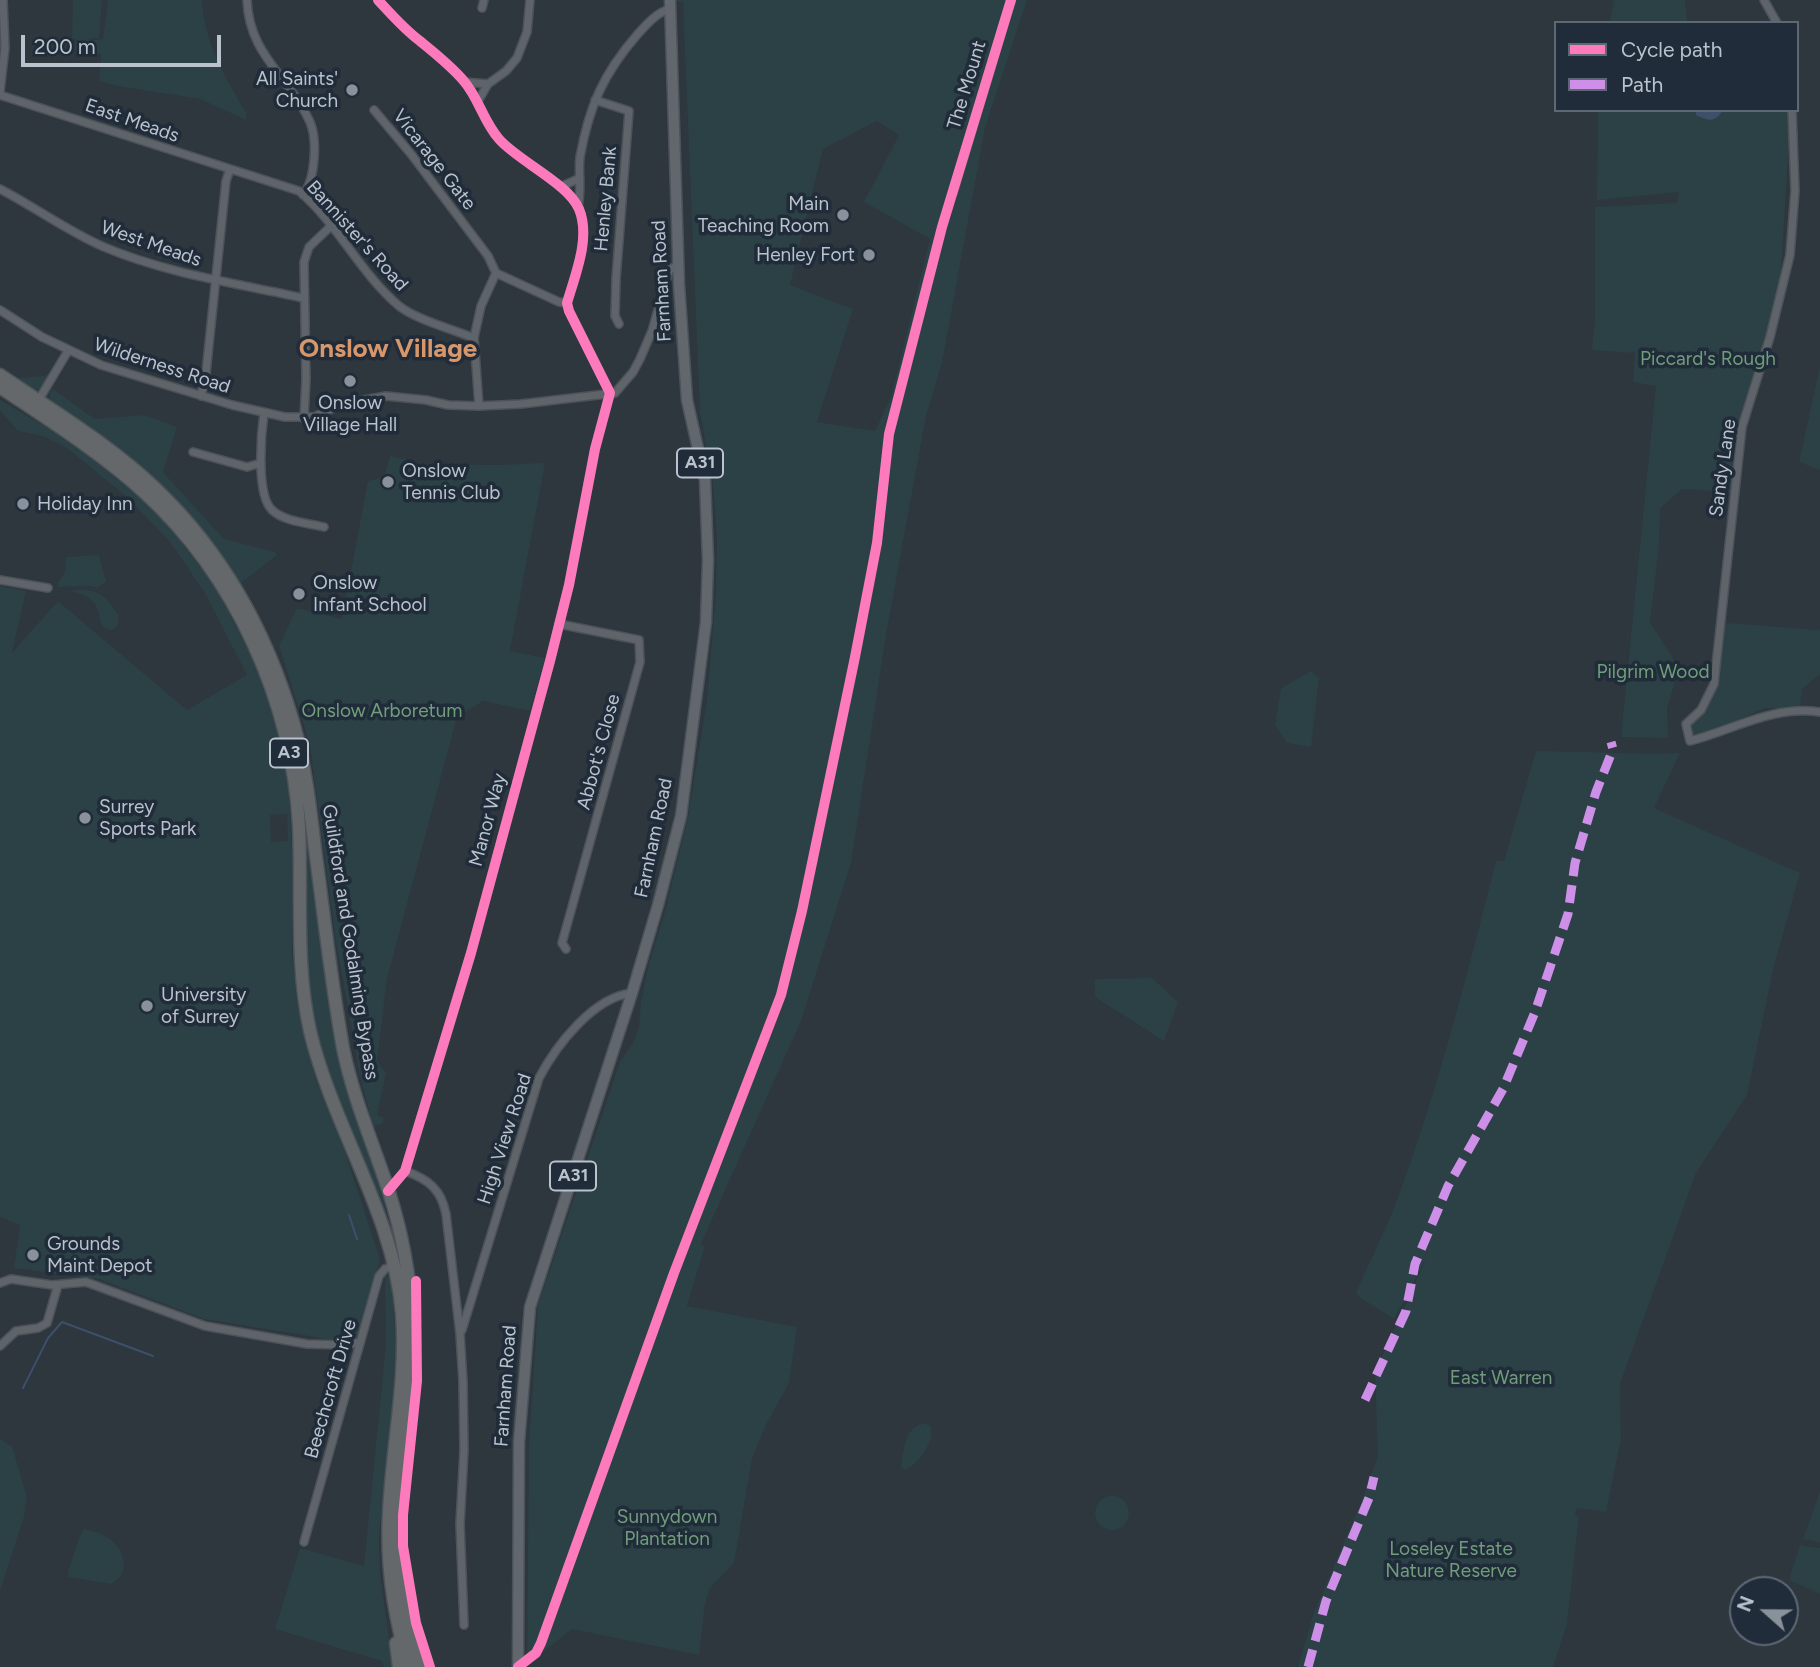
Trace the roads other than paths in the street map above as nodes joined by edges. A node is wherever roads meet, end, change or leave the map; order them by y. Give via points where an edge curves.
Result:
1 (3, 0) edge
2 (247, 0) edge
3 (378, 0) edge
4 (530, 0) edge
5 (1011, 0) edge
6 (1764, 0) edge
7 (670, 5) edge
8 (1776, 21) edge
9 (466, 82) junction
10 (488, 84) junction
11 (0, 93) edge
12 (595, 100) junction
13 (478, 101) junction
14 (374, 110) dead end
15 (1792, 112) edge
16 (230, 169) junction
17 (254, 175) joint
18 (580, 178) junction
19 (559, 187) junction
20 (0, 189) edge
21 (953, 193) dead end
22 (303, 195) junction
23 (578, 206) junction
24 (331, 226) junction
25 (678, 264) junction
26 (496, 273) junction
27 (216, 282) junction
28 (303, 298) junction
29 (568, 303) junction
30 (0, 310) edge
31 (620, 324) dead end
32 (474, 338) junction
33 (68, 351) junction
34 (0, 375) edge
35 (0, 387) edge
36 (610, 393) junction
37 (201, 396) junction
38 (38, 401) junction
39 (479, 406) junction
40 (264, 413) junction
41 (304, 419) junction
42 (192, 452) dead end
43 (261, 463) junction
44 (324, 527) dead end
45 (0, 580) edge
46 (48, 588) dead end
47 (559, 624) junction
48 (1820, 712) edge
49 (566, 949) dead end
50 (632, 993) junction
51 (405, 1171) junction
52 (388, 1191) junction
53 (400, 1264) junction
54 (0, 1283) edge
55 (58, 1285) junction
56 (457, 1304) junction
57 (469, 1305) junction
58 (460, 1334) junction
59 (360, 1342) junction
60 (0, 1346) edge
61 (304, 1542) dead end
62 (394, 1601) junction
63 (464, 1625) dead end
64 (399, 1667) edge
65 (409, 1667) edge
66 (420, 1667) edge
67 (518, 1667) edge

1 - 11 street via 5,48
2 - 22 street via 252,31 265,57 312,127 314,164
3 - 9 street
4 - 10 street via 527,32 517,58
5 - 21 street, The Mount
6 - 8 street
7 - 12 street via 616,60
7 - 25 main road, Farnham Road / A31
9 - 10 street
9 - 13 street
10 - 13 street
11 - 16 street, East Meads
12 - 18 street
12 - 31 street, Henley Bank via 629,111 615,279 615,316
13 - 19 street via 500,141
14 - 26 street, Vicarage Gate via 488,256
15 - 48 street, Sandy Lane via 1795,191 1790,255 1742,426 1714,684 1701,710 1686,724 1690,741 1758,716
16 - 17 street, East Meads
16 - 27 street
17 - 22 street, Bannister's Road
18 - 19 street
18 - 23 street
19 - 23 street
20 - 27 street, West Meads via 101,246
22 - 24 street, Bannister's Road
23 - 29 street via 582,228 579,263
24 - 28 street via 305,255
24 - 32 street, Bannister's Road via 372,279 400,306
25 - 36 street via 668,271 640,359 624,384
25 - 50 main road, Farnham Road / A31 via 687,400 705,480 706,622 681,816
26 - 29 street
26 - 32 street via 481,306
27 - 28 street, West Meads
27 - 37 street
28 - 41 street
29 - 36 street
30 - 33 street
32 - 39 street
33 - 37 street, Wilderness Road
33 - 38 street, Wilderness Road
34 - 38 highway, Guildford and Godalming Bypass / A3
35 - 53 highway, Guildford and Godalming Bypass / A3 via 90,448 160,509 211,569 254,648 282,724 295,789 300,952 310,1029 332,1100
36 - 39 street
36 - 47 street, Manor Way
37 - 40 street, Wilderness Road
38 - 52 highway, Guildford and Godalming Bypass / A3 via 124,462 174,507 227,573 262,640 300,751 349,1077
39 - 41 street via 386,396 342,404
40 - 41 street, Wilderness Road
40 - 43 street
42 - 43 street via 247,467
43 - 44 street via 265,497 274,511
45 - 46 street
47 - 49 street, Abbot's Close via 639,640 640,662 562,943
47 - 51 street, Manor Way via 471,953
50 - 57 street, High View Road via 601,1005 548,1060
50 - 67 main road, Farnham Road / A31 via 530,1307 519,1441
51 - 52 street, Manor Way
51 - 56 street, High View Road via 429,1182 444,1204
52 - 53 highway, Guildford and Godalming Bypass / A3
53 - 59 street, Beechcroft Drive via 379,1276
53 - 62 highway, Guildford and Godalming Bypass / A3 via 401,1403 388,1516
53 - 66 highway, Guildford and Godalming Bypass / A3 via 412,1304 413,1361 398,1542 401,1589
54 - 55 street via 15,1279
55 - 59 street via 90,1283 205,1326 311,1345
55 - 60 street via 47,1322 16,1331
56 - 57 street
56 - 58 street, High View Road
57 - 58 street, High View Road
58 - 63 street, High View Road
59 - 61 street, Beechcroft Drive
62 - 64 highway, A3
62 - 65 highway, Guildford and Godalming Bypass / A3

